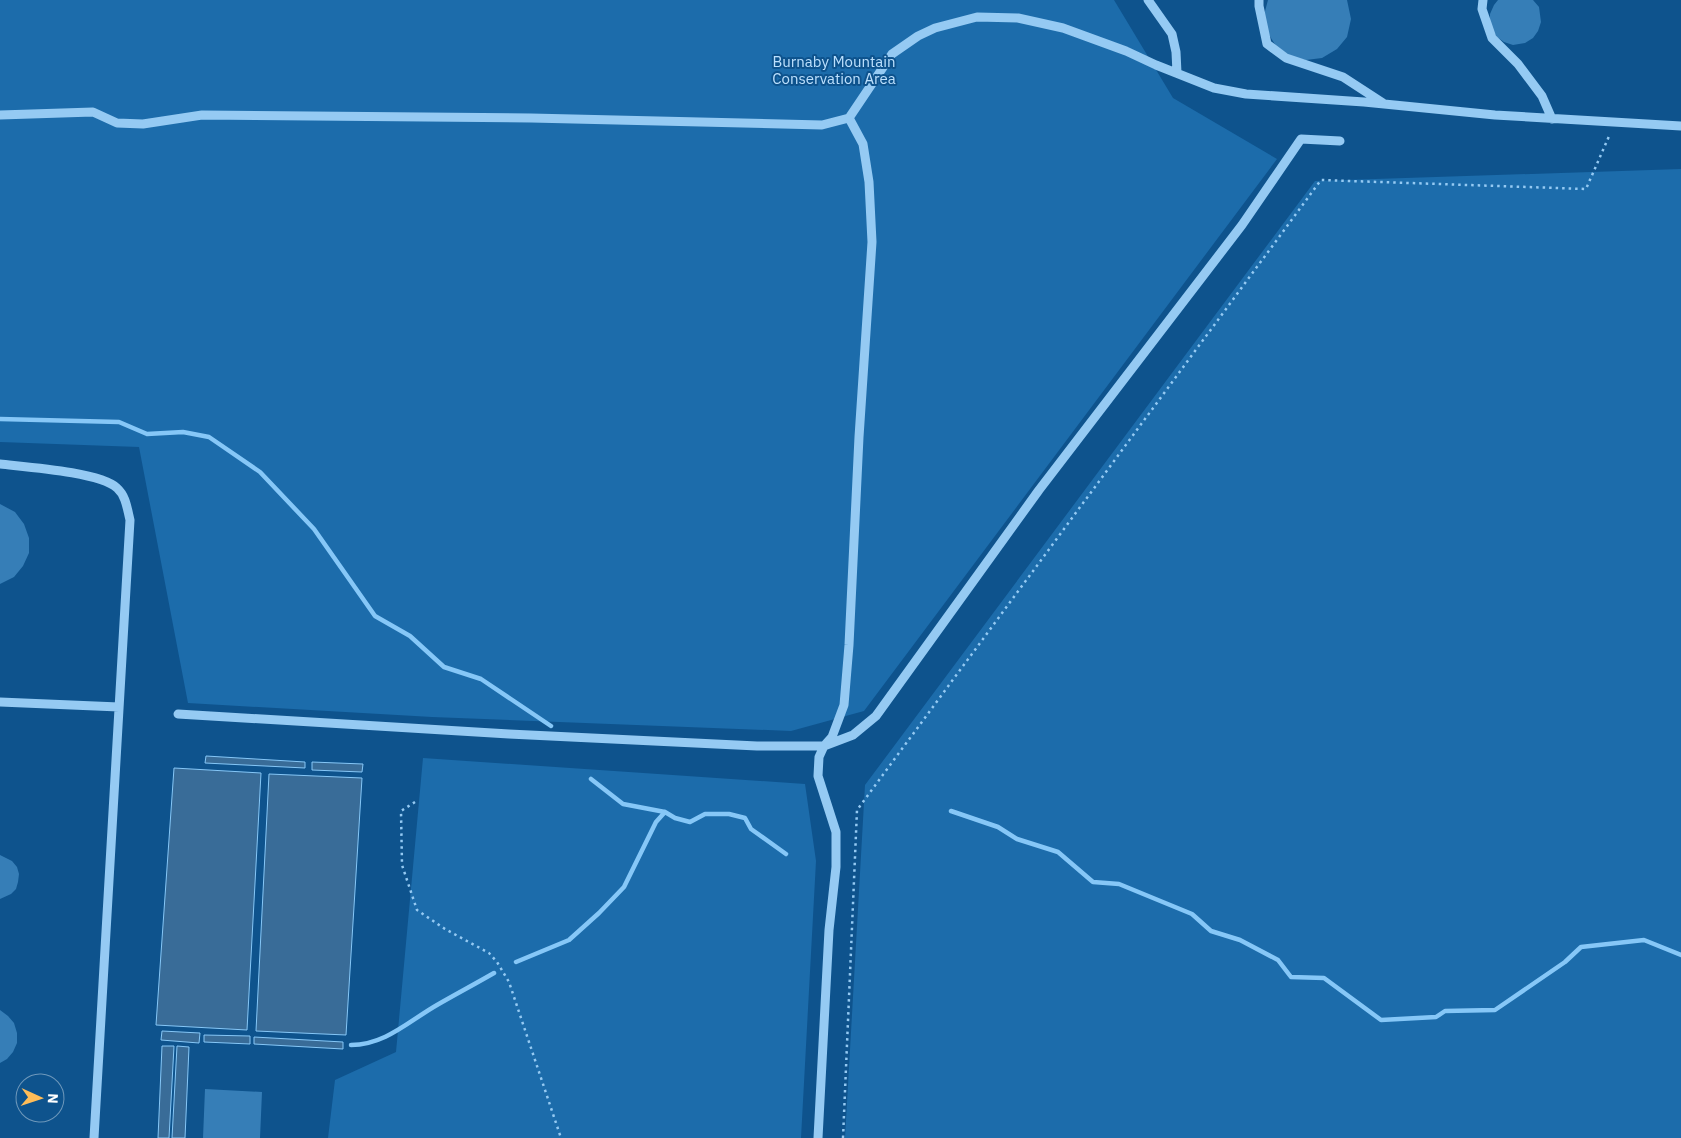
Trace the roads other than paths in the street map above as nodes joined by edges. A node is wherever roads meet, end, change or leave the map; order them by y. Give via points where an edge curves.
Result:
1 (1148, 0) edge
2 (1259, 0) edge
3 (1483, 0) edge
4 (1177, 73) junction
5 (1386, 104) junction
6 (0, 115) edge
7 (849, 118) junction
8 (1552, 119) junction
9 (1681, 126) edge
10 (1340, 141) dead end
11 (0, 464) edge
12 (0, 702) edge
13 (119, 707) junction
14 (178, 714) dead end
15 (824, 746) junction
16 (94, 1138) edge
17 (818, 1138) edge

1 - 4 lane via 1172,34
2 - 5 lane via 1268,44 1286,58 1343,78
3 - 8 lane via 1482,10 1492,38 1518,64 1542,96
4 - 5 lane via 1214,88 1246,94
4 - 7 lane via 1048,24 1018,18 977,17 935,28 892,54
5 - 8 lane
6 - 7 lane via 93,112 117,124 143,124 202,115 822,125
7 - 15 lane via 863,144 872,242 844,705 832,737
8 - 9 lane
10 - 15 lane via 1301,139 1242,225 1038,490 876,716 853,735
11 - 13 lane via 93,477 110,482 126,501 130,520
12 - 13 lane
13 - 16 lane
14 - 15 lane via 757,746
15 - 17 lane via 819,757 818,776 836,832 836,867 829,930

